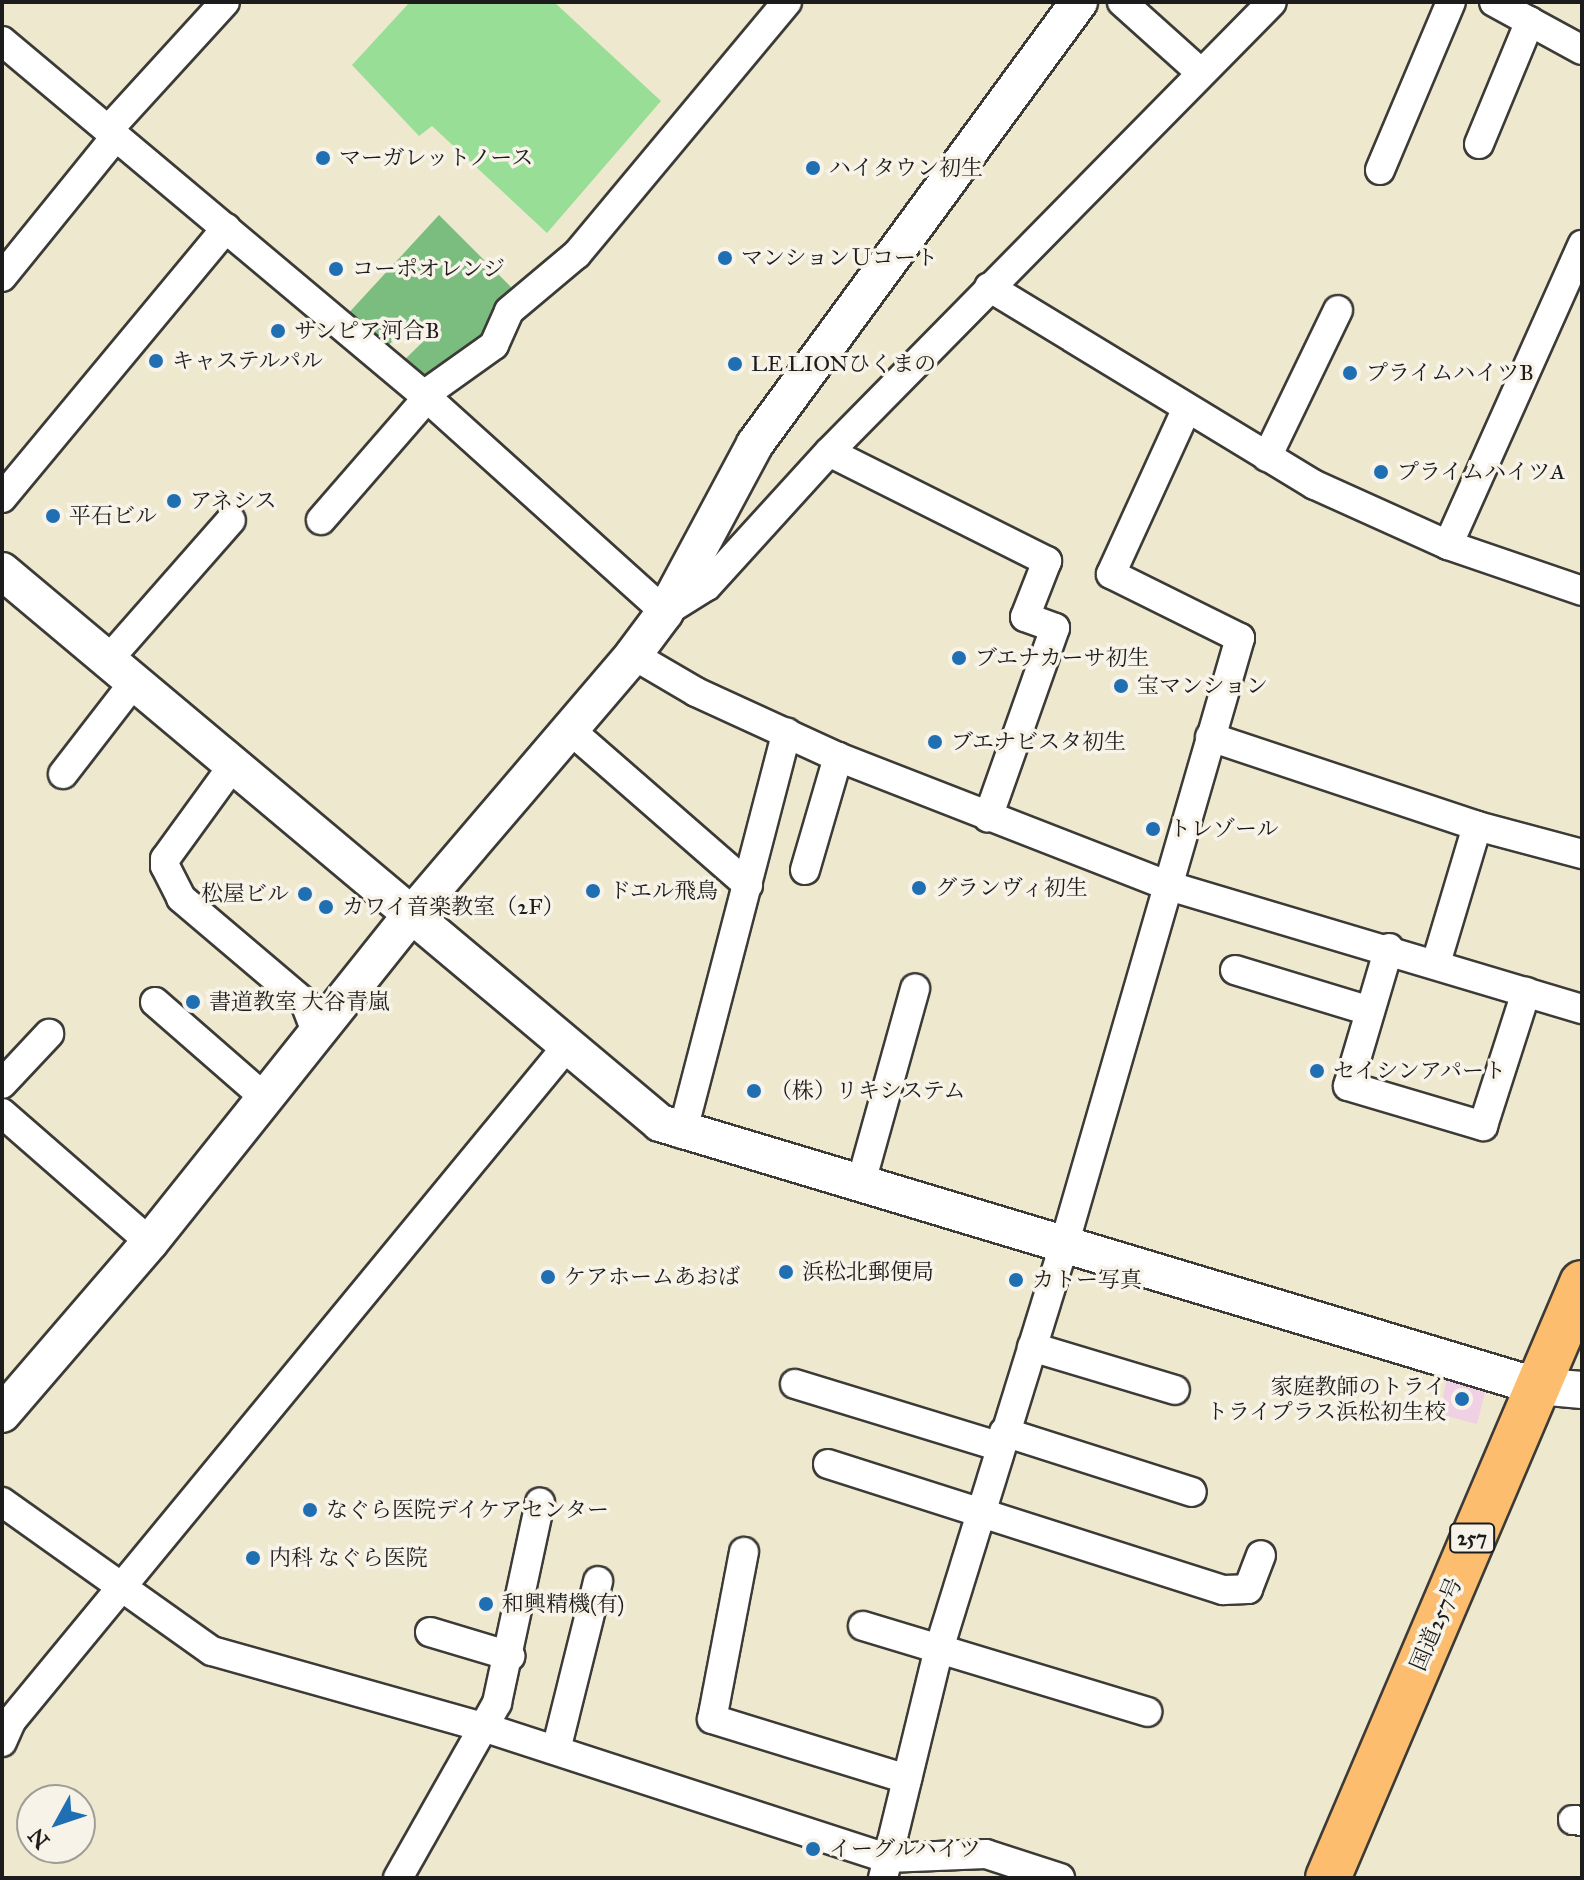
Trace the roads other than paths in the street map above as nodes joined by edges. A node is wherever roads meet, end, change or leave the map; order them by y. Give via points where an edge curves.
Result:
1 (225, 2) edge
2 (787, 2) edge
3 (1079, 2) edge
4 (1122, 2) edge
5 (1272, 2) edge
6 (1451, 2) edge
7 (1494, 2) edge
8 (1530, 21) junction
9 (2, 41) edge
10 (1582, 50) edge
11 (1201, 73) junction
12 (113, 132) junction
13 (1479, 144) dead end
14 (1380, 170) dead end
15 (226, 228) junction
16 (1582, 245) edge
17 (2, 277) edge
18 (989, 287) junction
19 (1338, 310) dead end
20 (425, 396) junction
21 (1186, 410) junction
22 (829, 452) junction
23 (1267, 457) junction
24 (2, 498) edge
25 (231, 520) dead end
26 (321, 520) dead end
27 (1448, 545) junction
28 (2, 571) edge
29 (1582, 591) edge
30 (665, 612) junction
31 (633, 655) junction
32 (121, 671) junction
33 (568, 728) junction
34 (787, 732) junction
35 (1210, 737) junction
36 (838, 757) junction
37 (234, 764) junction
38 (63, 774) dead end
39 (988, 817) junction
40 (1477, 826) junction
41 (1582, 854) edge
42 (805, 870) dead end
43 (748, 885) junction
44 (1166, 885) junction
45 (413, 913) junction
46 (1389, 948) junction
47 (1436, 963) junction
48 (1235, 970) dead end
49 (915, 989) dead end
50 (1526, 992) junction
51 (155, 1002) dead end
52 (1582, 1009) edge
53 (1370, 1011) junction
54 (49, 1034) dead end
55 (317, 1034) junction
56 (568, 1045) junction
57 (2, 1084) edge
58 (265, 1098) junction
59 (2, 1113) edge
60 (682, 1134) junction
61 (860, 1186) junction
62 (150, 1242) junction
63 (1064, 1245) junction
64 (1582, 1283) edge
65 (1032, 1347) junction
66 (795, 1384) dead end
67 (1536, 1386) junction
68 (1175, 1390) dead end
69 (1582, 1390) edge
70 (2, 1414) edge
71 (1001, 1439) junction
72 (828, 1464) dead end
73 (1192, 1492) dead end
74 (2, 1502) edge
75 (540, 1503) dead end
76 (979, 1515) junction
77 (744, 1552) dead end
78 (1261, 1555) dead end
79 (598, 1581) dead end
80 (121, 1589) junction
81 (863, 1626) dead end
82 (430, 1632) dead end
83 (939, 1649) junction
84 (510, 1656) junction
85 (1147, 1712) dead end
86 (483, 1727) junction
87 (2, 1742) edge
88 (556, 1750) junction
89 (907, 1779) junction
90 (885, 1868) edge
91 (398, 1878) edge
92 (1060, 1878) edge
93 (1328, 1878) edge

1 - 12 street
2 - 20 street via 577,254 509,311 494,345
3 - 30 street via 755,444
4 - 11 street
5 - 11 street
6 - 14 street
7 - 8 street
8 - 10 street
8 - 13 street
9 - 12 street
11 - 18 street
12 - 15 street
12 - 17 street
15 - 20 street
15 - 24 street
16 - 27 street
18 - 21 street
18 - 22 street
19 - 23 street
20 - 26 street
20 - 30 street
21 - 23 street
21 - 35 street via 1111,574 1240,638
22 - 30 street via 707,586
22 - 39 street via 1047,561 1025,617 1055,628
23 - 27 street via 1315,485
25 - 32 street
27 - 29 street
28 - 32 street
30 - 31 street
31 - 33 street
31 - 34 street via 696,692
32 - 37 street
32 - 38 street
33 - 43 street
33 - 45 street
34 - 36 street
34 - 43 street
35 - 40 street
35 - 44 street
36 - 39 street
36 - 42 street
37 - 45 street
37 - 55 street via 165,866 181,898 305,1003
39 - 44 street
40 - 41 street
40 - 47 street
43 - 60 street
44 - 46 street
44 - 63 street
45 - 55 street
45 - 56 street
46 - 47 street
46 - 53 street
47 - 50 street
48 - 53 street
49 - 61 street
50 - 52 street
50 - 53 street via 1483,1126 1348,1086
51 - 58 street
54 - 57 street
55 - 58 street
56 - 60 street via 660,1123
56 - 80 street
58 - 62 street
59 - 62 street
60 - 61 street
61 - 63 street
62 - 70 street
63 - 65 street
63 - 67 street
64 - 67 highway, 国道257号 / 257
65 - 68 street
65 - 71 street
66 - 71 street
67 - 69 street
67 - 93 highway, 国道257号 / 257
71 - 73 street
71 - 76 street
72 - 76 street
74 - 80 street
75 - 84 street
76 - 78 street via 1236,1592 1248,1589
76 - 83 street
77 - 89 street via 712,1719
79 - 88 street
80 - 86 street via 212,1651
80 - 87 street via 12,1720
81 - 83 street
82 - 84 street
83 - 85 street
83 - 89 street
84 - 86 street via 497,1703
86 - 88 street
86 - 91 street
88 - 90 street
89 - 90 street
90 - 92 street via 986,1854

